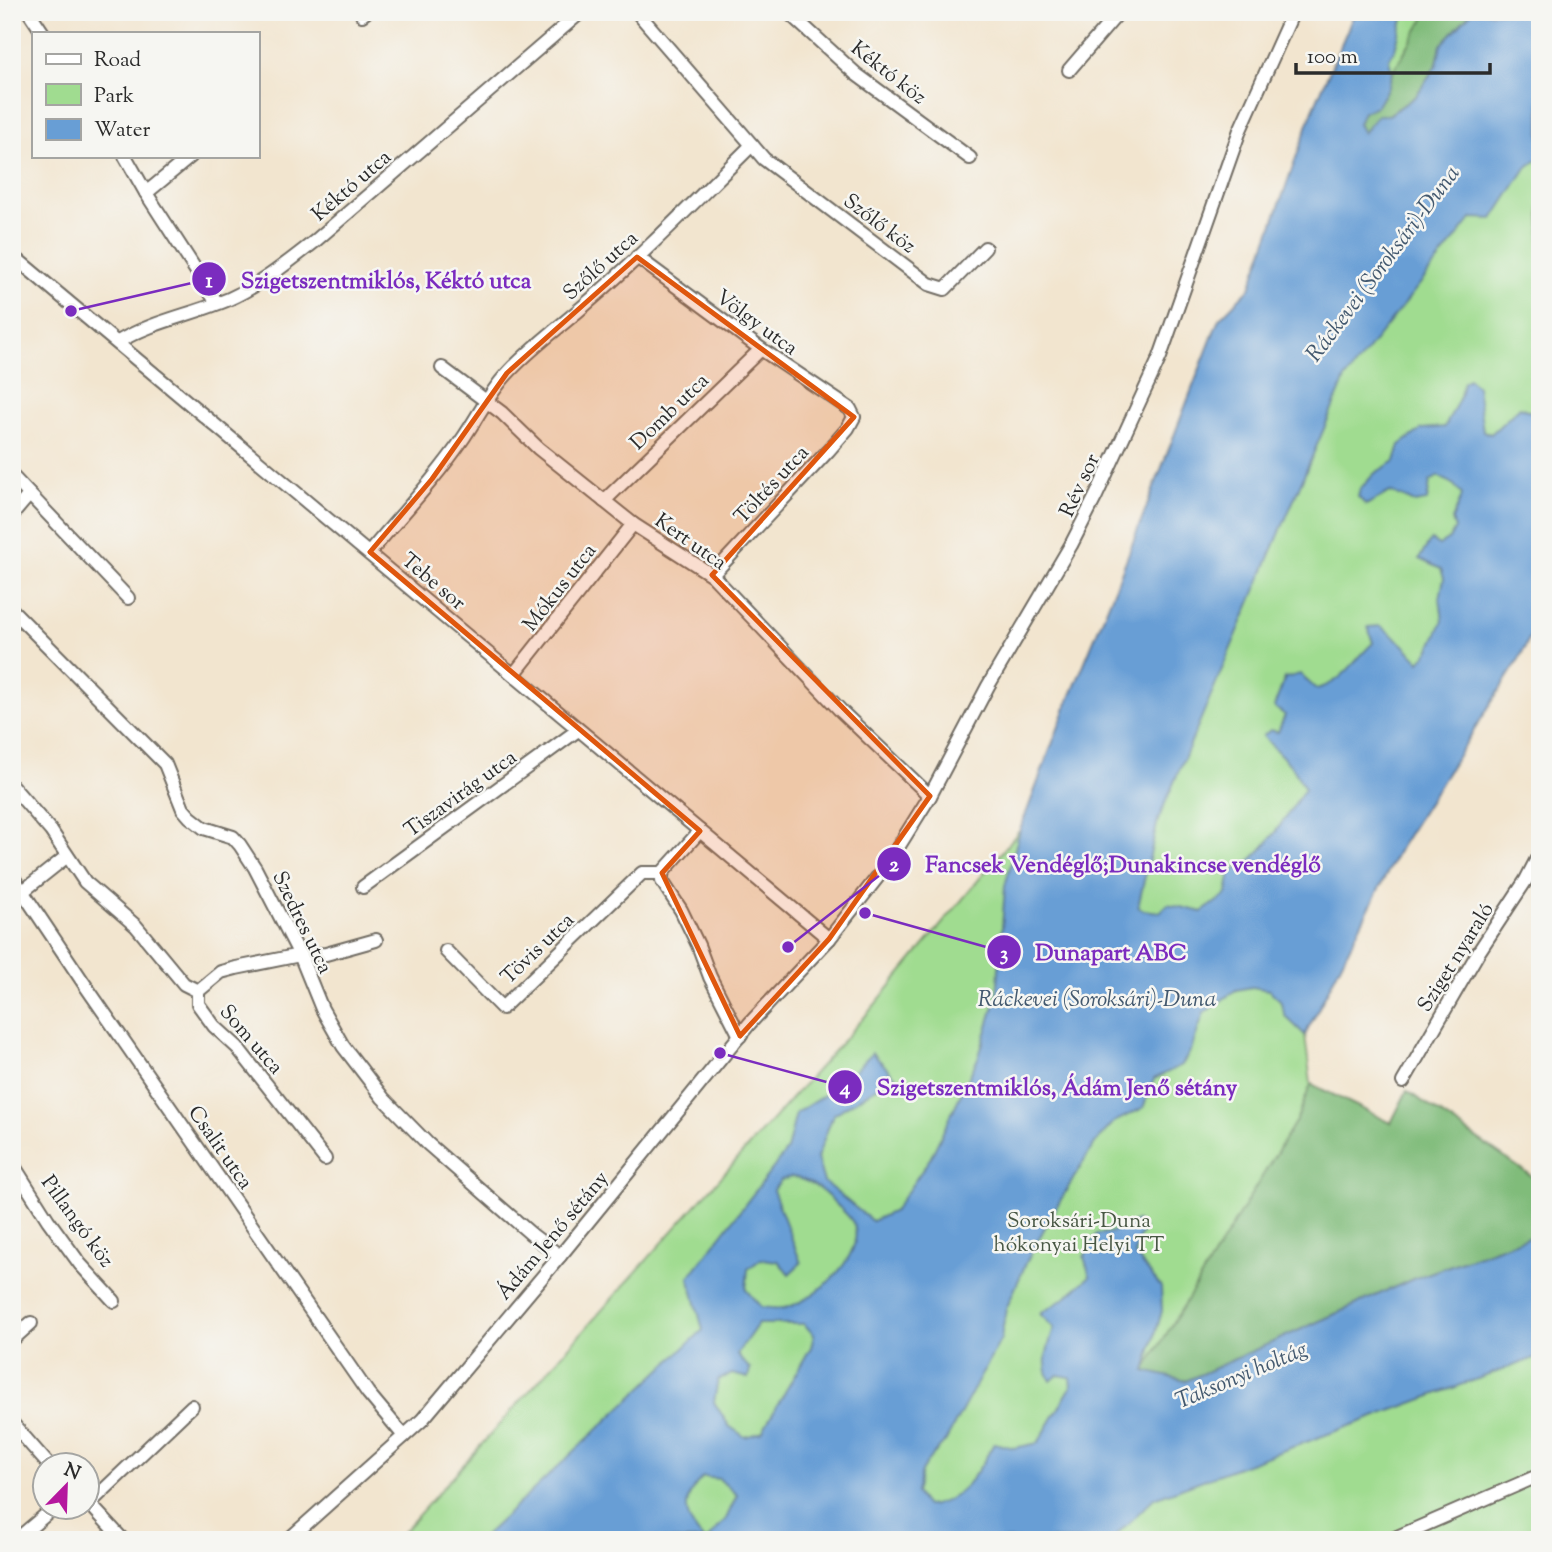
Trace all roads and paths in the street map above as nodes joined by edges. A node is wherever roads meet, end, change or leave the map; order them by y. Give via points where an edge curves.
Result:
1 (29, 12) edge
2 (581, 12) edge
3 (637, 12) edge
4 (788, 12) edge
5 (1119, 12) edge
6 (1293, 12) edge
7 (42, 32) edge
8 (1069, 70) dead end
9 (752, 145) junction
10 (126, 158) edge
11 (189, 158) edge
12 (970, 158) dead end
13 (146, 193) junction
14 (985, 248) dead end
15 (12, 255) edge
16 (637, 257) junction
17 (217, 303) junction
18 (118, 342) junction
19 (761, 349) junction
20 (442, 368) dead end
21 (485, 401) junction
22 (854, 416) joint
23 (12, 476) edge
24 (29, 495) junction
25 (604, 501) junction
26 (12, 515) edge
27 (633, 524) junction
28 (370, 552) junction
29 (712, 575) junction
30 (128, 598) dead end
31 (12, 610) edge
32 (515, 673) junction
33 (578, 730) junction
34 (12, 786) edge
35 (930, 796) junction
36 (700, 831) junction
37 (1540, 853) edge
38 (66, 857) junction
39 (662, 873) junction
40 (12, 876) edge
41 (363, 887) dead end
42 (22, 892) junction
43 (830, 939) junction
44 (376, 940) dead end
45 (446, 951) dead end
46 (300, 955) junction
47 (198, 991) junction
48 (740, 1036) junction
49 (1403, 1082) dead end
50 (326, 1159) dead end
51 (12, 1163) edge
52 (560, 1256) junction
53 (114, 1301) dead end
54 (31, 1323) dead end
55 (12, 1340) edge
56 (192, 1406) dead end
57 (12, 1423) edge
58 (404, 1436) junction
59 (35, 1450) edge
60 (1540, 1475) edge
61 (102, 1490) edge
62 (102, 1517) edge
63 (40, 1520) edge
64 (16, 1540) edge
65 (123, 1540) edge
66 (288, 1540) edge
67 (1390, 1540) edge

1 - 7 street
2 - 17 street, Kéktó utca via 314,242 250,289
3 - 9 street
4 - 12 street, Kéktó köz via 856,74
5 - 8 street
6 - 35 street, Rév sor via 1240,130 1160,357 1097,496
9 - 14 street, Szőlő köz via 764,159 929,284 946,289
9 - 16 street, Szőlő utca
10 - 13 street
11 - 13 street
13 - 17 street
15 - 18 street, Tebe sor
16 - 19 street, Völgy utca
16 - 21 street, Szőlő utca via 535,346
17 - 18 street, Kéktó utca via 136,331
18 - 28 street, Tebe sor
19 - 22 street, Völgy utca
19 - 25 street, Domb utca
20 - 21 street, Kert utca
21 - 25 street, Kert utca
21 - 28 street, Szőlő utca via 432,479
22 - 29 street, Töltés utca via 828,451
23 - 24 street
24 - 26 street
24 - 30 street
25 - 27 street, Kert utca
27 - 29 street, Kert utca
27 - 32 street, Mókus utca
28 - 32 street, Tebe sor
29 - 35 street, Kert utca via 842,712
31 - 46 street, Szedres utca via 166,764 190,817 240,845
32 - 33 street, Tebe sor
33 - 36 street, Tebe sor
33 - 41 street, Tiszavirág utca
34 - 38 street, Som utca via 51,831
35 - 43 street, Rév sor via 887,865
36 - 39 street, Tövis utca
36 - 43 street, Tebe sor
37 - 49 street, Sziget nyaraló
38 - 42 street
38 - 47 street, Som utca via 85,882 136,926 184,984
39 - 45 street, Tövis utca via 642,873 502,1008
39 - 48 street
40 - 42 street, Csalit utca
42 - 58 street, Csalit utca via 368,1393
43 - 48 street, Ádám Jenő sétány
44 - 46 street via 326,954
46 - 47 street via 221,972
46 - 52 street, Szedres utca via 343,1046 383,1098 428,1144
47 - 50 street, Som utca via 198,1004 214,1026 237,1047
48 - 52 street, Ádám Jenő sétány
51 - 53 street, Pillangó köz via 80,1264
52 - 58 street, Ádám Jenő sétány
54 - 55 street
56 - 61 street
57 - 59 street
58 - 66 street, Ádám Jenő sétány
60 - 67 street
62 - 65 street
63 - 64 street

